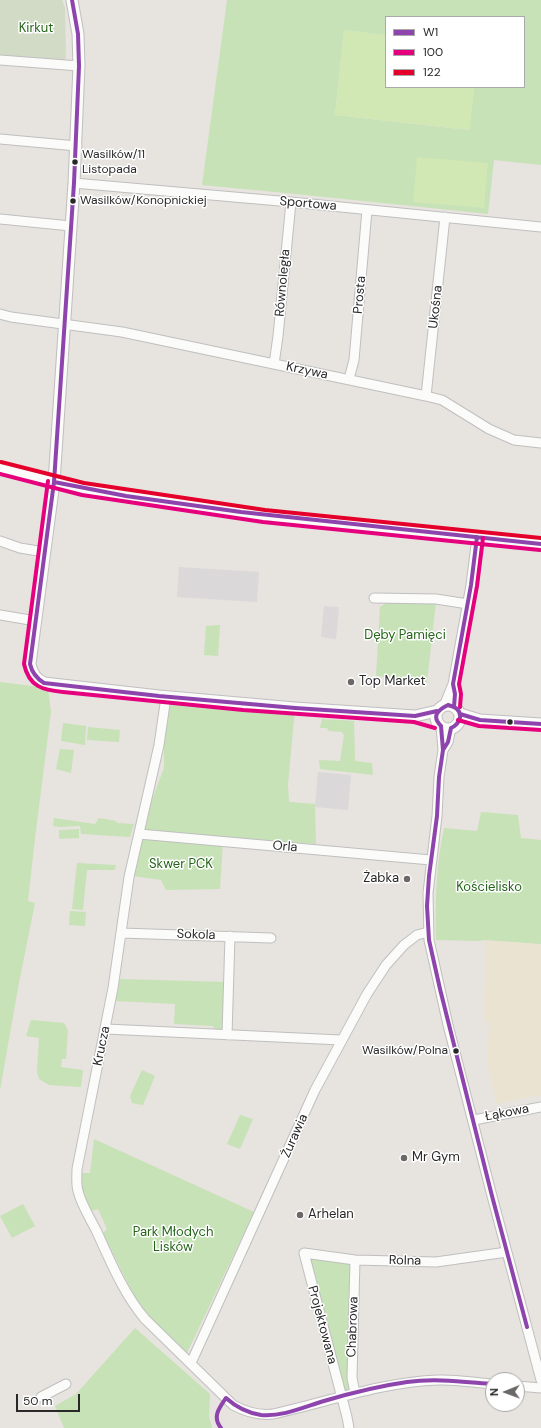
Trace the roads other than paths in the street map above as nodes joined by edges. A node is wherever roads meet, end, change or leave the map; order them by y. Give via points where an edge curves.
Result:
1 (72, 0) edge
2 (0, 60) edge
3 (79, 66) junction
4 (0, 139) edge
5 (76, 146) junction
6 (74, 183) junction
7 (291, 202) junction
8 (367, 210) junction
9 (445, 217) junction
10 (0, 219) edge
11 (71, 226) junction
12 (541, 227) edge
13 (0, 314) edge
14 (65, 324) junction
15 (274, 364) junction
16 (349, 379) junction
17 (426, 396) junction
18 (541, 443) edge
19 (0, 468) edge
20 (54, 482) junction
21 (477, 537) junction
22 (0, 541) edge
23 (541, 544) edge
24 (44, 552) junction
25 (374, 598) dead end
26 (468, 604) junction
27 (0, 615) edge
28 (36, 621) junction
29 (166, 696) junction
30 (448, 717) junction
31 (541, 724) edge
32 (139, 834) junction
33 (431, 860) junction
34 (428, 932) junction
35 (122, 933) junction
36 (230, 936) junction
37 (271, 938) dead end
38 (106, 1029) junction
39 (227, 1035) junction
40 (341, 1040) junction
41 (541, 1107) edge
42 (474, 1120) junction
43 (507, 1252) junction
44 (304, 1253) joint
45 (355, 1260) junction
46 (190, 1363) junction
47 (541, 1380) edge
48 (485, 1383) edge
49 (66, 1384) dead end
50 (525, 1387) edge
51 (541, 1388) edge
52 (355, 1393) junction
53 (41, 1397) dead end
54 (341, 1397) junction
55 (348, 1428) edge

1 - 3 street via 78,34
2 - 3 street
3 - 5 street
4 - 5 street
5 - 6 street
6 - 7 street, Sportowa
6 - 11 street
7 - 8 street, Sportowa
7 - 15 street, Równoległa
8 - 9 street, Sportowa
8 - 16 street, Prosta via 354,360
9 - 12 street, Sportowa
9 - 17 street, Ukośna
10 - 11 street
11 - 14 street
13 - 14 street, Krzywa
14 - 15 street, Krzywa via 122,332
14 - 20 street
15 - 16 street, Krzywa
16 - 17 street, Krzywa
17 - 18 street, Krzywa via 442,400 489,429 514,440
19 - 20 main road
20 - 21 main road via 120,495 264,516
20 - 24 street
21 - 23 main road
21 - 26 street
22 - 24 street
24 - 28 street
25 - 26 street via 436,599
26 - 30 street via 453,684 455,694
27 - 28 street
28 - 29 street via 30,664 31,671 44,683
29 - 30 street via 296,708
29 - 32 street, Krucza via 159,745
30 - 31 street
30 - 33 street via 448,742 443,750 439,777
32 - 33 street, Orla
32 - 35 street, Krucza via 129,877
33 - 34 street via 427,903
34 - 40 street, Żurawia via 410,939 386,965
34 - 42 street
35 - 36 street, Sokola
35 - 38 street, Krucza
36 - 37 street, Sokola
36 - 39 street
38 - 39 street
38 - 46 street, Krucza via 77,1169 78,1190 108,1257 137,1310
39 - 40 street
40 - 46 street, Żurawia via 315,1090
41 - 42 street, Łąkowa
42 - 43 street
43 - 45 street, Rolna via 436,1262
43 - 47 street
44 - 45 street, Rolna
44 - 54 street, Projektowana
45 - 52 street, Chabrowa via 352,1378
46 - 54 street, Krucza via 233,1405 247,1413 273,1414
48 - 52 street, Krucza via 439,1380 408,1382
49 - 53 street
50 - 51 street
52 - 54 street, Krucza
54 - 55 street, Projektowana

